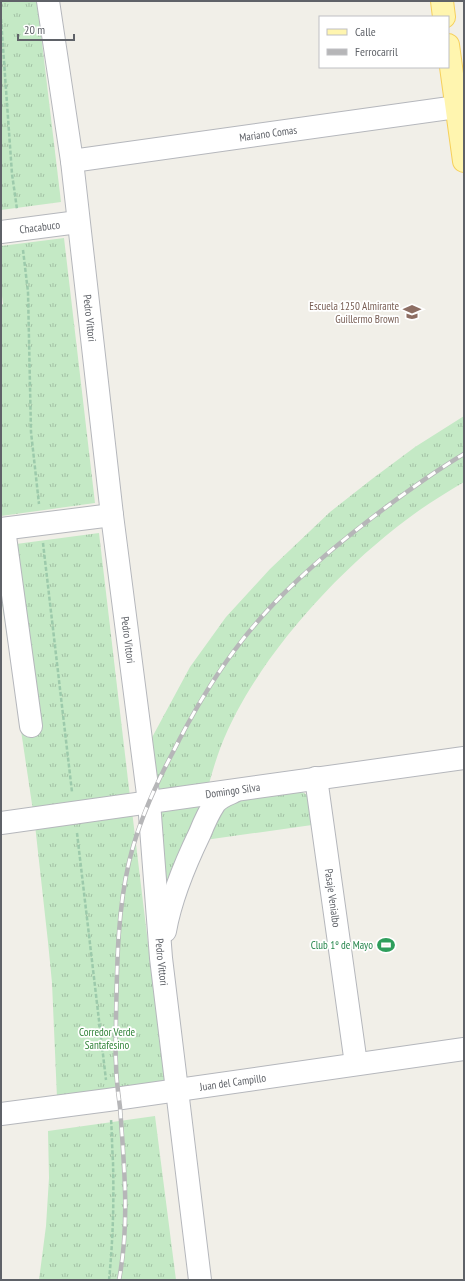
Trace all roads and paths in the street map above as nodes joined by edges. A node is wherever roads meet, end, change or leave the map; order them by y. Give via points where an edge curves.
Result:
1 (48, 1) edge
2 (442, 1) edge
3 (444, 16) edge
4 (1, 19) edge
5 (449, 50) edge
6 (460, 106) edge
7 (72, 161) junction
8 (464, 161) edge
9 (78, 222) junction
10 (10, 231) edge
11 (112, 515) junction
12 (41, 524) junction
13 (3, 529) edge
14 (31, 726) dead end
15 (464, 758) edge
16 (316, 778) junction
17 (238, 790) junction
18 (149, 802) junction
19 (75, 813) junction
20 (1, 823) edge
21 (161, 958) junction
22 (464, 1049) edge
23 (356, 1064) junction
24 (177, 1090) junction
25 (108, 1100) junction
26 (1, 1114) edge
27 (108, 1280) edge
28 (200, 1280) edge

1 - 7 street, Pedro Vittori
2 - 3 main road
4 - 10 path via 12,174
5 - 6 main road
6 - 7 street, Mariano Comas
6 - 8 main road
7 - 9 street, Pedro Vittori
9 - 10 street, Chacabuco
9 - 11 street, Pedro Vittori
10 - 12 path via 28,292 31,432
11 - 12 street
11 - 18 street, Pedro Vittori
12 - 13 street
12 - 19 path
13 - 14 street
15 - 16 street, Domingo Silva
16 - 17 street, Domingo Silva
16 - 23 street, Pasaje Venialbo
17 - 18 street, Domingo Silva
17 - 21 street via 216,802 195,843 170,908
18 - 19 street, Domingo Silva
18 - 21 street, Pedro Vittori
19 - 20 street, Domingo Silva
19 - 25 path
21 - 24 street, Pedro Vittori
22 - 23 street, Juan del Campillo
23 - 24 street, Juan del Campillo
24 - 25 street, Juan del Campillo
24 - 28 street, Pedro Vittori
25 - 26 street, Juan del Campillo
25 - 27 path via 114,1192

